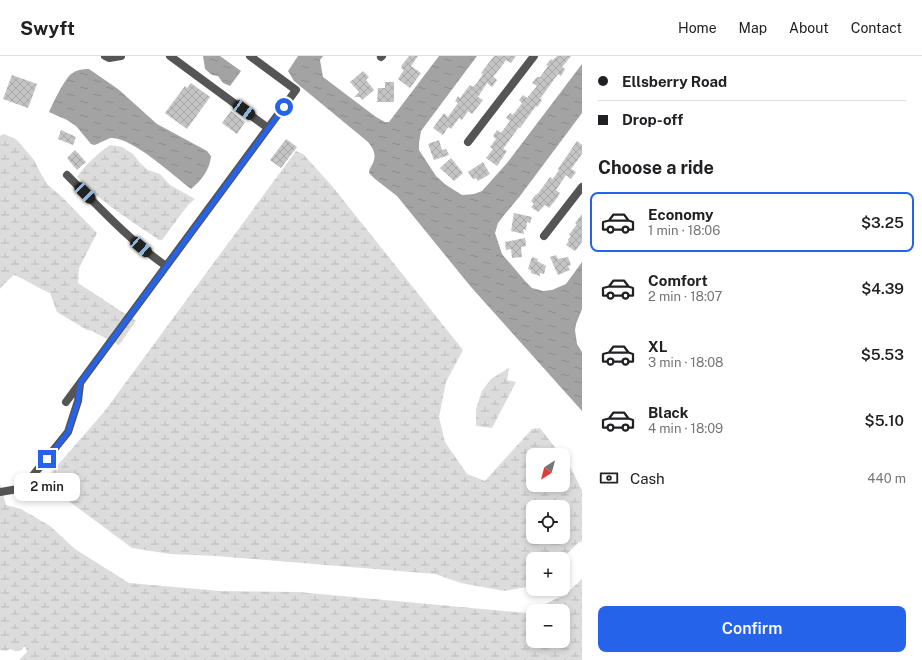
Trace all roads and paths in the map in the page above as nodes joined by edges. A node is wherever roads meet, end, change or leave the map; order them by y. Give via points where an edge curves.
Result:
1 (105, 56) edge
2 (121, 56) edge
3 (170, 56) edge
4 (250, 56) edge
5 (534, 56) edge
6 (268, 128) junction
7 (468, 142) dead end
8 (67, 174) dead end
9 (582, 187) edge
10 (544, 236) dead end
11 (166, 266) junction
12 (80, 383) junction
13 (66, 402) dead end
14 (0, 492) edge

1 - 2 street
3 - 6 street
4 - 6 street via 296,90
5 - 7 street
6 - 11 street
8 - 11 street via 134,241
9 - 10 street
11 - 12 street
12 - 13 street
12 - 14 street via 78,401 68,432 26,484 18,489

